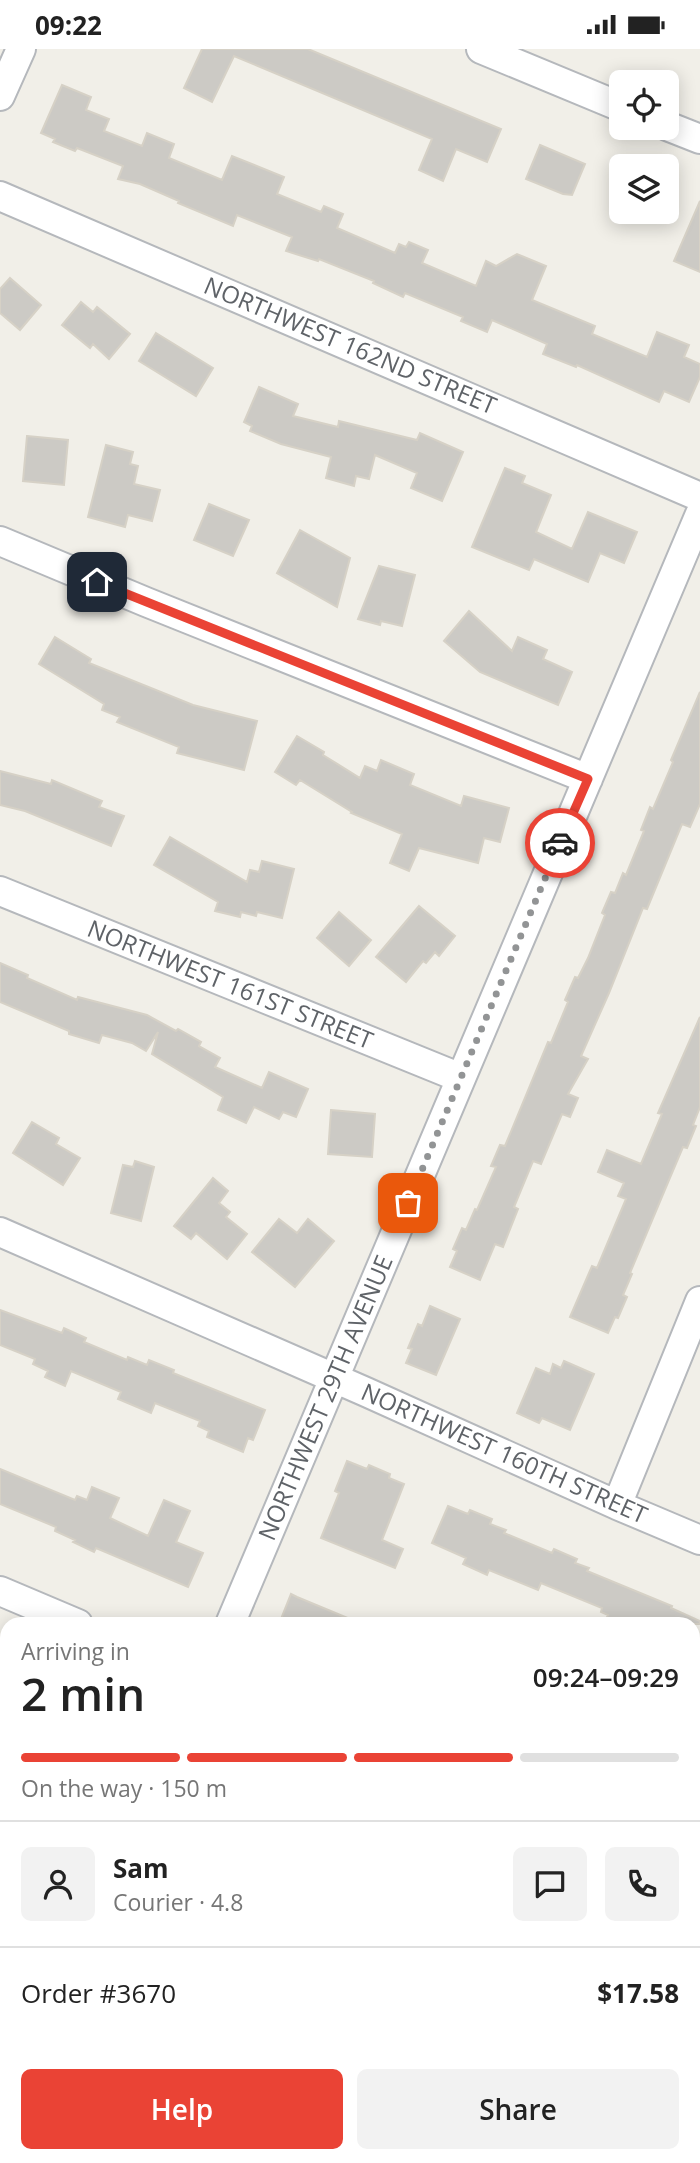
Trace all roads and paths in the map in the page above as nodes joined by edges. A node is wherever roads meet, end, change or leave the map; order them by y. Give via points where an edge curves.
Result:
1 (20, 49) edge
2 (481, 49) edge
3 (0, 96) edge
4 (609, 102) edge
5 (679, 131) edge
6 (700, 139) edge
7 (0, 195) edge
8 (700, 497) edge
9 (700, 514) edge
10 (0, 541) edge
11 (588, 779) junction
12 (0, 891) edge
13 (461, 1079) junction
14 (0, 1232) edge
15 (700, 1301) edge
16 (334, 1378) junction
17 (617, 1505) junction
18 (700, 1540) edge
19 (0, 1591) edge
20 (61, 1617) edge
21 (233, 1617) edge

1 - 3 street
2 - 4 street
5 - 6 street
7 - 8 street, NORTHWEST 162ND STREET
9 - 11 street, NORTHWEST 29TH AVENUE
10 - 11 street
11 - 13 street, NORTHWEST 29TH AVENUE
12 - 13 street, NORTHWEST 161ST STREET
13 - 16 street, NORTHWEST 29TH AVENUE
14 - 16 street, NORTHWEST 160TH STREET
15 - 17 street
16 - 17 street, NORTHWEST 160TH STREET
16 - 21 street, NORTHWEST 29TH AVENUE
17 - 18 street, NORTHWEST 160TH STREET
19 - 20 street

